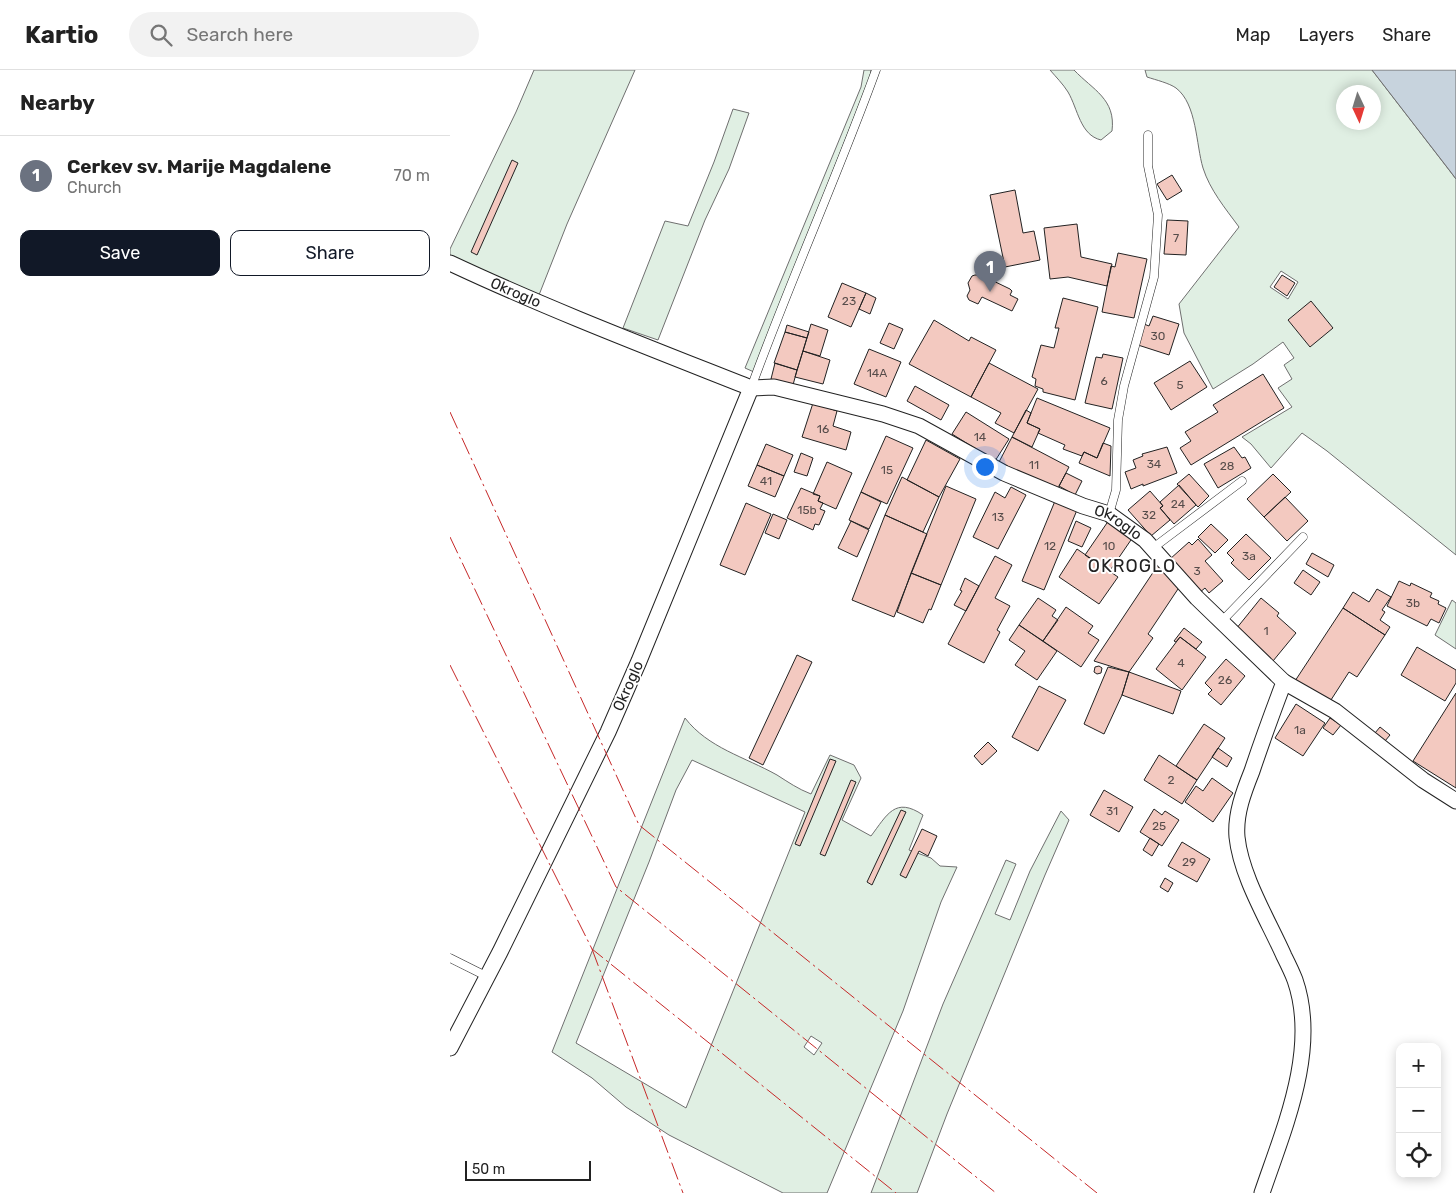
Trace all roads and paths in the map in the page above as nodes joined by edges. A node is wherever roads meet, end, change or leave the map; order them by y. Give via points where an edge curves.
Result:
1 (876, 70) edge
2 (1148, 135) dead end
3 (450, 263) edge
4 (751, 388) junction
5 (1242, 481) dead end
6 (1109, 514) junction
7 (1303, 536) dead end
8 (1153, 548) junction
9 (1222, 621) junction
10 (1284, 682) junction
11 (1456, 801) edge
12 (450, 958) edge
13 (486, 976) junction
14 (450, 1048) edge
15 (1262, 1193) edge

1 - 4 lane
2 - 6 lane via 1148,166 1158,215 1154,277 1124,386 1118,420 1116,490
3 - 4 street, Okroglo
4 - 6 street, Okroglo via 774,387 919,426 1004,473
4 - 13 street, Okroglo via 608,732
5 - 8 lane
6 - 8 street, Okroglo
7 - 9 lane
8 - 9 street, Okroglo
9 - 10 street, Okroglo
10 - 11 street, Okroglo via 1335,711 1423,780
10 - 15 street via 1244,793 1237,837 1246,870 1295,981 1301,1012 1302,1049 1298,1080
12 - 13 lane
13 - 14 street, Okroglo

